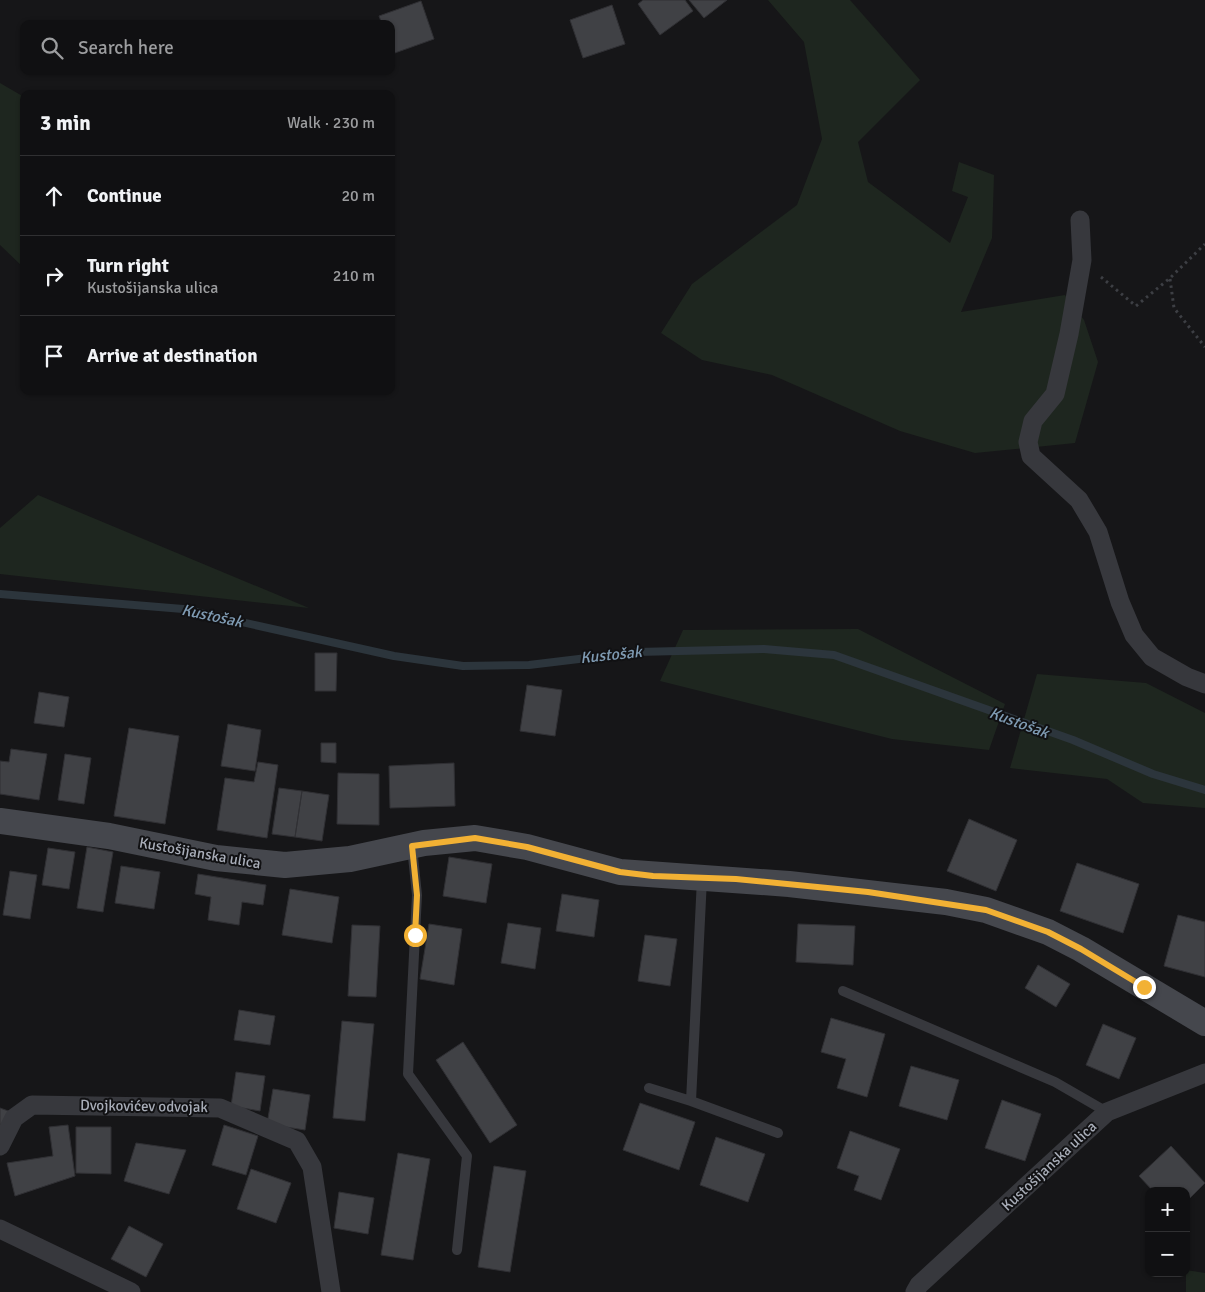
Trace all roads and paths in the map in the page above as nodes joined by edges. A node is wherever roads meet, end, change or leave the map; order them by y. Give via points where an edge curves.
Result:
1 (1080, 220) dead end
2 (1205, 244) edge
3 (1082, 260) junction
4 (1170, 278) junction
5 (1205, 347) edge
6 (1205, 684) edge
7 (0, 821) edge
8 (412, 846) junction
9 (702, 878) junction
10 (843, 991) dead end
11 (1205, 1023) edge
12 (1205, 1073) edge
13 (649, 1088) dead end
14 (691, 1101) junction
15 (1108, 1112) junction
16 (778, 1134) dead end
17 (0, 1146) edge
18 (0, 1229) edge
19 (457, 1250) dead end
20 (131, 1292) edge
21 (331, 1292) edge
22 (915, 1292) edge

1 - 3 street
2 - 4 path
3 - 4 path via 1136,306
3 - 6 street via 1055,394 1033,421 1028,442 1031,456 1079,500 1098,532 1134,635 1152,657
4 - 5 path via 1174,308
7 - 8 street, Kustošijanska ulica via 110,836 216,858 285,865 350,860
8 - 9 street, Kustošijanska ulica via 475,838 527,847 620,872
8 - 19 lane via 417,895 408,1074 467,1156
9 - 11 street, Kustošijanska ulica via 868,892 986,910 1018,920 1081,949
9 - 14 lane
10 - 15 lane via 1055,1082
12 - 15 street, Kustošijanska ulica
13 - 14 lane
14 - 16 lane
15 - 22 street, Kustošijanska ulica
17 - 21 street, Dvojkovićev odvojak via 14,1118 32,1105 220,1108 288,1137 297,1141 312,1168
18 - 20 street

